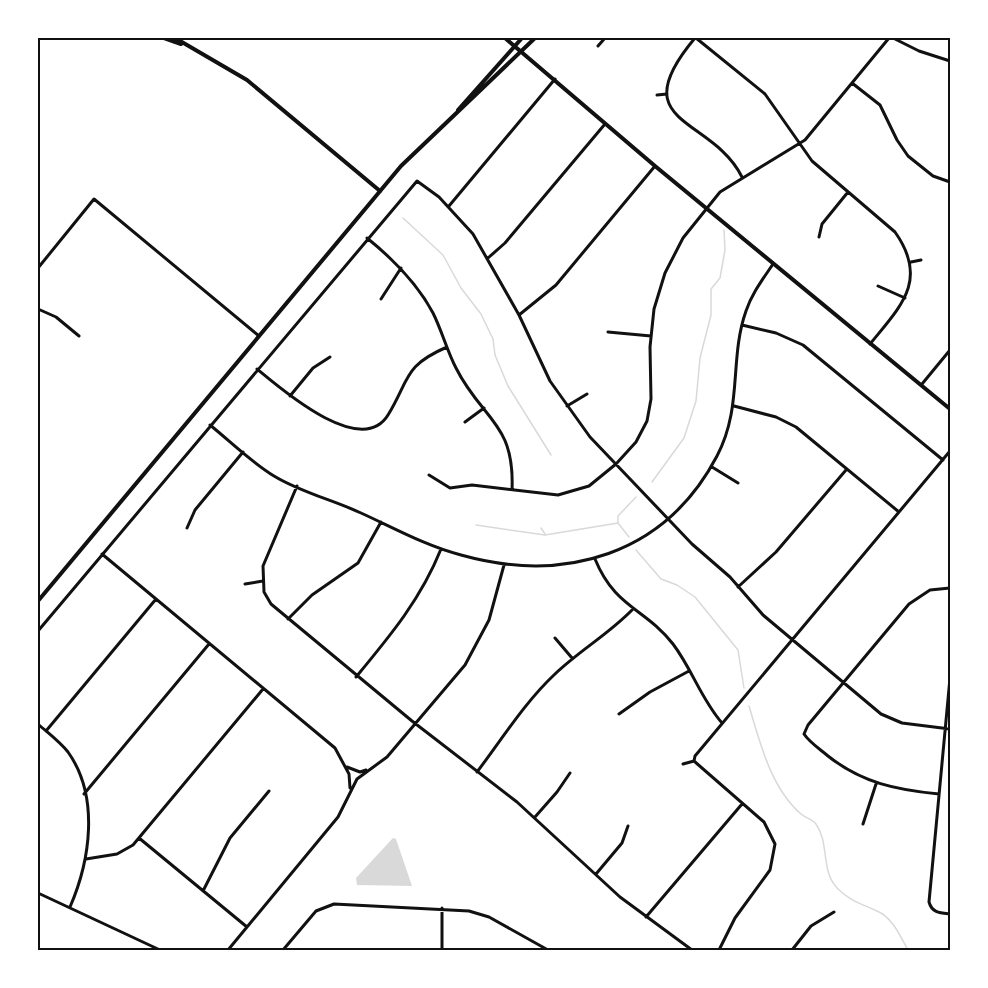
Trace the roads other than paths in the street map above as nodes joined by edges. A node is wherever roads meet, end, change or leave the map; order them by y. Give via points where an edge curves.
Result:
1 (165, 38) edge
2 (175, 38) edge
3 (506, 38) edge
4 (522, 38) edge
5 (535, 38) edge
6 (605, 38) edge
7 (696, 38) edge
8 (891, 38) edge
9 (514, 45) junction
10 (188, 46) junction
11 (598, 46) dead end
12 (522, 51) junction
13 (951, 61) edge
14 (555, 79) junction
15 (852, 83) junction
16 (667, 94) junction
17 (657, 95) dead end
18 (458, 110) junction
19 (605, 124) junction
20 (800, 144) junction
21 (655, 166) junction
22 (742, 177) junction
23 (950, 182) edge
24 (380, 191) junction
25 (848, 192) junction
26 (449, 206) junction
27 (706, 208) junction
28 (819, 237) dead end
29 (367, 238) junction
30 (488, 258) junction
31 (921, 260) dead end
32 (912, 262) junction
33 (773, 264) junction
34 (38, 268) edge
35 (401, 268) junction
36 (878, 285) dead end
37 (381, 298) dead end
38 (905, 298) junction
39 (38, 309) edge
40 (519, 315) junction
41 (742, 325) junction
42 (608, 332) dead end
43 (79, 336) dead end
44 (259, 336) junction
45 (651, 336) junction
46 (870, 344) junction
47 (447, 347) junction
48 (951, 350) edge
49 (330, 357) dead end
50 (257, 369) junction
51 (922, 384) junction
52 (587, 394) dead end
53 (290, 396) junction
54 (567, 406) junction
55 (734, 406) junction
56 (484, 408) junction
57 (951, 409) edge
58 (465, 422) dead end
59 (210, 425) junction
60 (951, 451) edge
61 (243, 452) junction
62 (943, 460) junction
63 (616, 464) junction
64 (711, 467) junction
65 (846, 470) junction
66 (429, 475) dead end
67 (738, 483) dead end
68 (297, 486) junction
69 (512, 490) junction
70 (899, 512) junction
71 (668, 519) junction
72 (381, 522) junction
73 (187, 528) dead end
74 (441, 549) junction
75 (102, 554) junction
76 (595, 559) junction
77 (504, 564) junction
78 (263, 581) junction
79 (245, 584) dead end
80 (738, 587) junction
81 (951, 588) edge
82 (156, 599) junction
83 (38, 601) edge
84 (633, 609) junction
85 (288, 619) junction
86 (38, 631) edge
87 (555, 638) dead end
88 (791, 639) junction
89 (210, 644) junction
90 (572, 658) junction
91 (689, 671) junction
92 (356, 677) junction
93 (951, 678) edge
94 (843, 683) junction
95 (263, 688) junction
96 (619, 714) dead end
97 (722, 723) junction
98 (38, 724) edge
99 (415, 724) junction
100 (946, 728) junction
101 (951, 729) edge
102 (46, 731) junction
103 (694, 761) junction
104 (683, 764) dead end
105 (346, 766) junction
106 (368, 770) junction
107 (477, 772) junction
108 (570, 773) dead end
109 (876, 784) junction
110 (350, 790) junction
111 (269, 791) dead end
112 (84, 794) junction
113 (939, 794) junction
114 (742, 804) junction
115 (535, 817) junction
116 (863, 824) dead end
117 (628, 826) dead end
118 (139, 838) junction
119 (86, 859) junction
120 (596, 874) junction
121 (203, 891) junction
122 (38, 893) edge
123 (70, 907) junction
124 (442, 908) junction
125 (834, 912) dead end
126 (951, 914) edge
127 (646, 917) junction
128 (248, 927) junction
129 (160, 951) edge
130 (228, 951) edge
131 (283, 951) edge
132 (442, 951) edge
133 (548, 951) edge
134 (692, 951) edge
135 (719, 951) edge
136 (792, 951) edge

1 - 10 main road
2 - 10 main road
3 - 9 main road
4 - 9 main road
5 - 12 main road
6 - 11 street
7 - 16 street via 672,66
7 - 20 street via 765,94
8 - 13 street
8 - 15 street
9 - 12 main road
9 - 18 main road
10 - 24 main road via 247,80
12 - 14 main road
12 - 18 main road via 467,106
14 - 19 main road
14 - 26 street
15 - 20 street
15 - 23 street via 880,105 908,156 933,176
16 - 17 street
16 - 22 street via 680,119 723,150
18 - 24 main road
19 - 21 main road
19 - 30 street
20 - 22 street
20 - 25 street via 816,165
21 - 27 main road
21 - 40 street via 556,285
22 - 27 street
24 - 44 main road
25 - 28 street via 822,224
25 - 32 street via 895,232
26 - 29 street via 417,181
26 - 30 street
27 - 33 main road
27 - 45 street via 683,238 665,273
29 - 35 street
29 - 50 street
30 - 40 street
31 - 32 street
32 - 38 street
33 - 41 street via 752,297
33 - 46 main road
34 - 44 street via 94,199
35 - 37 street
35 - 47 street via 433,313
36 - 38 street
38 - 46 street
39 - 43 street via 56,317
40 - 54 street
41 - 55 street
41 - 62 street via 803,345
42 - 45 street
44 - 83 main road
45 - 63 street via 650,411 636,442
46 - 51 main road
47 - 53 street via 413,368 388,415 377,425 361,428 336,423
47 - 56 street
48 - 51 street
49 - 53 street via 313,368
50 - 53 street
50 - 59 street
51 - 57 main road
52 - 54 street
54 - 63 street
55 - 64 street
55 - 65 street via 787,422
56 - 58 street
56 - 69 street via 510,450
59 - 61 street
59 - 75 street
60 - 62 street
61 - 68 street via 275,477
61 - 73 street via 195,510
62 - 70 street
63 - 69 street via 590,486 572,493
63 - 71 street
64 - 67 street
64 - 71 street
65 - 70 street
65 - 80 street via 776,552
66 - 69 street via 450,488 472,485
68 - 72 street
68 - 78 street via 265,558
70 - 88 street
71 - 76 street via 634,543
71 - 80 street
72 - 74 street
72 - 85 street via 358,563
74 - 77 street
74 - 92 street via 417,601
75 - 82 street
75 - 86 street
76 - 77 street via 552,566
76 - 84 street via 609,587
77 - 99 street via 495,604 480,639 465,665
78 - 79 street
78 - 85 street via 271,604
80 - 88 street
81 - 94 street via 930,590 913,601
82 - 89 street
82 - 102 street
84 - 90 street via 612,630
84 - 91 street via 672,643
85 - 92 street
87 - 90 street
88 - 94 street
88 - 97 street
89 - 95 street
89 - 112 street
90 - 107 street via 530,701
91 - 96 street
91 - 97 street
92 - 99 street
93 - 100 street
94 - 100 street via 891,719
94 - 109 street via 804,734 838,764
95 - 105 street via 334,748
95 - 118 street
97 - 103 street
98 - 102 street
99 - 106 street via 387,757
99 - 107 street
100 - 101 street
100 - 113 street
102 - 112 street via 75,765
103 - 104 street
103 - 114 street
105 - 106 street via 360,772
105 - 110 street
106 - 110 street
107 - 115 street
108 - 115 street
109 - 113 street
109 - 116 street
110 - 128 street via 338,817
111 - 121 street via 230,838
112 - 119 street via 89,837
113 - 126 street via 928,902 938,913
114 - 127 street
114 - 135 street via 769,829 775,844 774,858 770,870 735,918
115 - 120 street
117 - 120 street via 622,843
118 - 119 street via 117,854
118 - 121 street
119 - 123 street
120 - 127 street
121 - 128 street
122 - 123 street
123 - 129 street
124 - 131 street via 324,906
124 - 132 street
124 - 133 street via 489,917
125 - 136 street via 811,926
127 - 134 street
128 - 130 street

